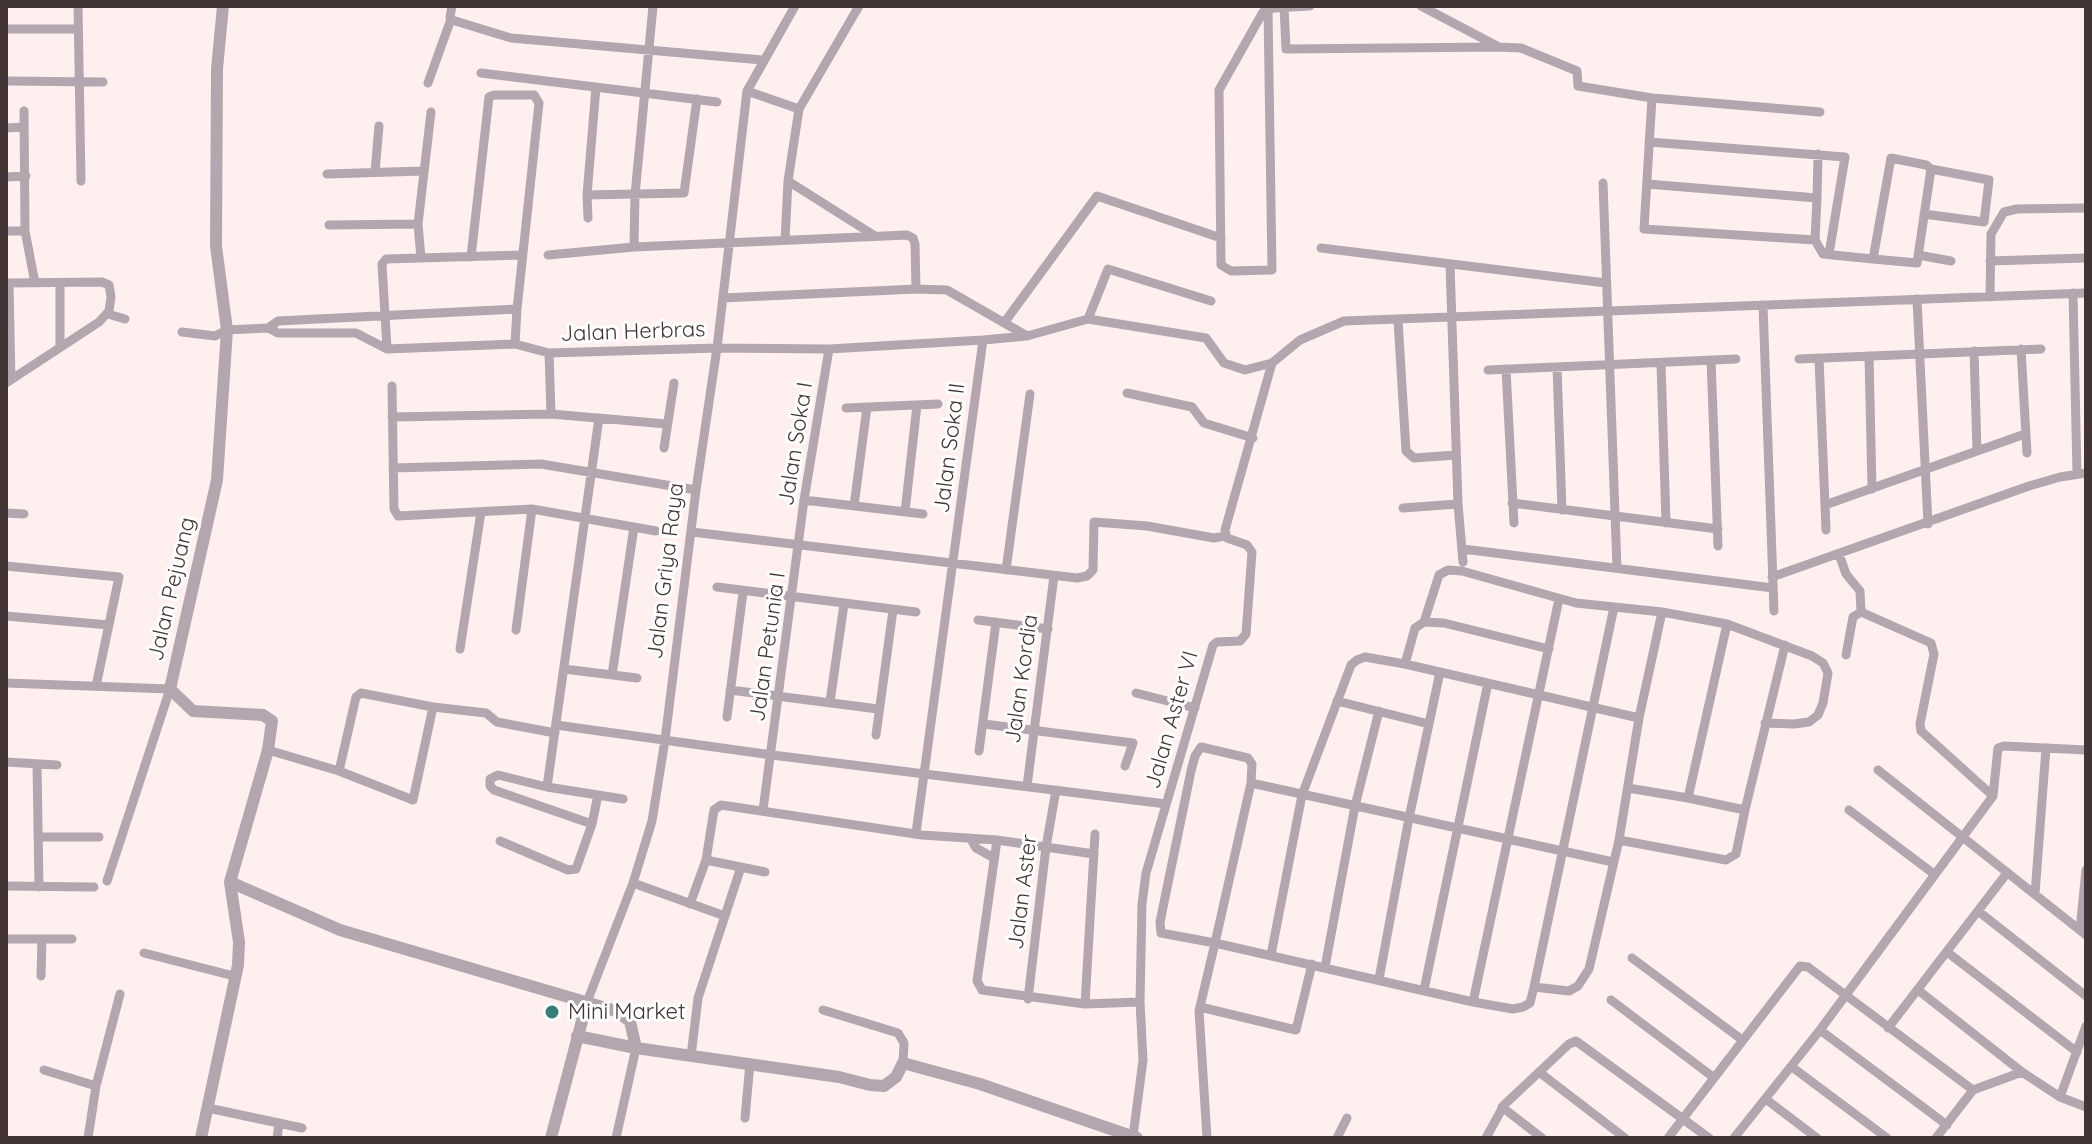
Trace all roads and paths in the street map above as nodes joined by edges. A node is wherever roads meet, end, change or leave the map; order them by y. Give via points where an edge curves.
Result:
1 (78, 6) edge
2 (223, 6) edge
3 (452, 6) edge
4 (653, 6) edge
5 (795, 6) edge
6 (859, 6) edge
7 (1284, 6) edge
8 (1310, 6) edge
9 (1421, 6) edge
10 (1268, 8) edge
11 (451, 19) junction
12 (6, 29) edge
13 (77, 29) junction
14 (1499, 47) junction
15 (651, 50) junction
16 (762, 60) junction
17 (481, 73) dead end
18 (6, 81) edge
19 (79, 82) junction
20 (103, 82) dead end
21 (428, 83) dead end
22 (596, 87) junction
23 (747, 91) junction
24 (646, 92) junction
25 (1652, 98) junction
26 (697, 99) junction
27 (717, 102) dead end
28 (799, 109) junction
29 (24, 111) dead end
30 (431, 112) dead end
31 (1820, 112) dead end
32 (379, 126) dead end
33 (24, 127) junction
34 (6, 128) edge
35 (1649, 142) junction
36 (1818, 154) junction
37 (1931, 169) junction
38 (423, 171) junction
39 (375, 172) junction
40 (327, 174) dead end
41 (26, 176) junction
42 (6, 177) edge
43 (81, 181) dead end
44 (788, 181) junction
45 (1603, 183) dead end
46 (1647, 184) junction
47 (587, 195) junction
48 (635, 195) junction
49 (1817, 198) junction
50 (2086, 208) edge
51 (1924, 214) junction
52 (588, 218) dead end
53 (418, 224) junction
54 (329, 225) dead end
55 (6, 231) edge
56 (25, 231) junction
57 (875, 236) junction
58 (1221, 238) junction
59 (785, 240) junction
60 (1815, 240) junction
61 (731, 242) junction
62 (634, 247) junction
63 (1321, 248) dead end
64 (1829, 254) junction
65 (522, 255) junction
66 (548, 255) dead end
67 (1918, 255) junction
68 (471, 257) junction
69 (421, 258) junction
70 (2086, 258) edge
71 (1873, 259) junction
72 (1951, 261) dead end
73 (1990, 261) junction
74 (1450, 264) junction
75 (8, 283) edge
76 (35, 283) junction
77 (60, 283) junction
78 (1606, 283) junction
79 (916, 289) junction
80 (2073, 293) junction
81 (2086, 293) edge
82 (1990, 297) junction
83 (723, 298) junction
84 (1917, 299) junction
85 (1211, 301) dead end
86 (1763, 305) junction
87 (517, 309) junction
88 (1607, 311) junction
89 (108, 314) junction
90 (384, 315) junction
91 (1452, 317) junction
92 (355, 318) junction
93 (125, 319) dead end
94 (1088, 319) junction
95 (1398, 320) junction
96 (1004, 323) junction
97 (268, 328) junction
98 (227, 330) junction
99 (182, 332) dead end
100 (356, 333) junction
101 (8, 334) edge
102 (1027, 336) junction
103 (983, 340) junction
104 (515, 344) junction
105 (60, 345) junction
106 (717, 348) junction
107 (387, 349) junction
108 (829, 349) junction
109 (2021, 349) junction
110 (2041, 349) dead end
111 (1974, 351) junction
112 (549, 353) junction
113 (1920, 354) junction
114 (1869, 356) junction
115 (1819, 358) junction
116 (1736, 359) dead end
117 (1799, 359) dead end
118 (1711, 360) junction
119 (1272, 363) junction
120 (1661, 363) junction
121 (1609, 365) junction
122 (1557, 367) junction
123 (1506, 369) junction
124 (1488, 370) dead end
125 (8, 382) edge
126 (674, 383) dead end
127 (392, 386) dead end
128 (1127, 393) dead end
129 (1030, 394) dead end
130 (938, 404) dead end
131 (917, 405) junction
132 (867, 407) junction
133 (846, 408) dead end
134 (551, 414) junction
135 (392, 417) junction
136 (599, 418) junction
137 (667, 424) junction
138 (2025, 434) junction
139 (1253, 438) junction
140 (664, 448) dead end
141 (1977, 451) junction
142 (2027, 453) dead end
143 (1456, 455) junction
144 (393, 468) junction
145 (1924, 470) junction
146 (590, 471) junction
147 (2082, 474) edge
148 (1872, 489) junction
149 (696, 490) junction
150 (804, 500) junction
151 (1512, 503) junction
152 (1458, 504) junction
153 (1825, 505) junction
154 (854, 506) junction
155 (1403, 508) dead end
156 (532, 509) junction
157 (1562, 510) junction
158 (481, 512) junction
159 (905, 512) junction
160 (6, 513) edge
161 (24, 514) dead end
162 (923, 514) dead end
163 (1615, 516) junction
164 (583, 518) junction
165 (1514, 523) dead end
166 (1666, 523) junction
167 (1928, 524) junction
168 (634, 527) junction
169 (1718, 529) junction
170 (1826, 530) dead end
171 (656, 531) dead end
172 (692, 532) junction
173 (1225, 536) junction
174 (800, 544) junction
175 (1718, 546) dead end
176 (1463, 549) junction
177 (1839, 554) junction
178 (954, 561) junction
179 (1463, 562) dead end
180 (6, 566) edge
181 (1617, 568) junction
182 (1006, 570) junction
183 (1054, 576) junction
184 (1773, 582) junction
185 (717, 587) dead end
186 (743, 592) junction
187 (793, 597) junction
188 (1559, 599) junction
189 (844, 604) junction
190 (1614, 607) junction
191 (893, 610) junction
192 (1774, 611) dead end
193 (916, 612) dead end
194 (1662, 612) junction
195 (1861, 612) junction
196 (6, 616) edge
197 (978, 620) dead end
198 (996, 622) junction
199 (1424, 622) junction
200 (1727, 624) junction
201 (109, 625) junction
202 (1048, 629) junction
203 (516, 630) dead end
204 (1785, 645) junction
205 (460, 649) dead end
206 (1549, 649) junction
207 (1846, 655) dead end
208 (1405, 664) junction
209 (564, 669) junction
210 (1440, 672) junction
211 (612, 675) junction
212 (637, 678) dead end
213 (6, 683) edge
214 (1488, 683) junction
215 (96, 686) junction
216 (170, 689) junction
217 (730, 690) junction
218 (1136, 693) dead end
219 (1540, 695) junction
220 (779, 697) junction
221 (1337, 701) junction
222 (830, 702) junction
223 (433, 707) junction
224 (1592, 707) junction
225 (1195, 708) junction
226 (878, 709) junction
227 (1379, 711) junction
228 (727, 717) dead end
229 (1639, 718) junction
230 (1765, 723) junction
231 (984, 724) junction
232 (1429, 724) junction
233 (556, 729) junction
234 (1033, 729) junction
235 (876, 735) dead end
236 (665, 740) junction
237 (2046, 748) junction
238 (268, 750) junction
239 (2086, 750) edge
240 (979, 751) dead end
241 (772, 755) junction
242 (6, 762) edge
243 (37, 764) junction
244 (57, 765) dead end
245 (1125, 766) dead end
246 (1878, 770) dead end
247 (339, 771) junction
248 (925, 774) junction
249 (1251, 783) junction
250 (1027, 786) junction
251 (547, 787) junction
252 (1628, 788) junction
253 (1056, 790) junction
254 (598, 795) junction
255 (1302, 795) junction
256 (1993, 796) junction
257 (1688, 798) junction
258 (623, 799) dead end
259 (1166, 804) junction
260 (1355, 806) junction
261 (763, 810) junction
262 (1745, 810) junction
263 (1849, 810) dead end
264 (1409, 818) junction
265 (592, 824) junction
266 (1458, 828) junction
267 (916, 833) junction
268 (1095, 834) dead end
269 (1962, 836) junction
270 (38, 837) junction
271 (99, 837) dead end
272 (970, 838) junction
273 (1507, 839) junction
274 (997, 840) junction
275 (1619, 840) junction
276 (500, 841) dead end
277 (1046, 847) junction
278 (1562, 850) junction
279 (1094, 854) junction
280 (994, 858) junction
281 (706, 860) junction
282 (1613, 862) junction
283 (741, 867) junction
284 (2086, 870) edge
285 (765, 872) dead end
286 (2007, 873) junction
287 (1934, 874) junction
288 (107, 881) dead end
289 (230, 882) junction
290 (633, 883) junction
291 (6, 886) edge
292 (39, 887) junction
293 (94, 887) dead end
294 (2035, 894) junction
295 (690, 904) junction
296 (1978, 911) junction
297 (725, 916) junction
298 (2083, 932) edge
299 (6, 939) edge
300 (42, 939) junction
301 (72, 939) dead end
302 (1215, 943) junction
303 (1947, 952) junction
304 (144, 953) dead end
305 (1271, 955) junction
306 (1632, 958) dead end
307 (1312, 964) junction
308 (1325, 967) junction
309 (41, 976) dead end
310 (234, 976) junction
311 (1379, 979) junction
312 (1534, 987) junction
313 (1424, 990) junction
314 (1918, 990) junction
315 (120, 994) dead end
316 (1846, 996) junction
317 (2086, 996) edge
318 (1028, 999) junction
319 (1611, 1000) dead end
320 (587, 1002) junction
321 (1140, 1002) junction
322 (1473, 1002) junction
323 (1085, 1004) junction
324 (1200, 1007) junction
325 (823, 1010) dead end
326 (2086, 1026) edge
327 (1888, 1028) junction
328 (1820, 1030) junction
329 (577, 1036) junction
330 (1741, 1039) junction
331 (636, 1048) junction
332 (691, 1056) junction
333 (2076, 1056) junction
334 (2086, 1059) edge
335 (750, 1063) junction
336 (903, 1063) junction
337 (1792, 1067) junction
338 (44, 1070) dead end
339 (1539, 1072) junction
340 (2022, 1072) junction
341 (1713, 1077) junction
342 (96, 1086) junction
343 (1973, 1090) junction
344 (2060, 1097) junction
345 (1767, 1100) junction
346 (1502, 1107) junction
347 (2086, 1107) edge
348 (208, 1108) junction
349 (745, 1118) dead end
350 (1347, 1118) dead end
351 (1684, 1118) junction
352 (279, 1124) junction
353 (1947, 1125) junction
354 (302, 1128) dead end
355 (1135, 1137) edge
356 (1738, 1137) edge
357 (88, 1138) edge
358 (201, 1138) edge
359 (277, 1138) edge
360 (551, 1138) edge
361 (616, 1138) edge
362 (1207, 1138) edge
363 (1337, 1138) edge
364 (1486, 1138) edge
365 (1542, 1138) edge
366 (1625, 1138) edge
367 (1668, 1138) edge
368 (1709, 1138) edge
369 (1817, 1138) edge
370 (1887, 1138) edge
371 (1936, 1138) edge

1 - 13 street
2 - 98 street, Jalan Pejuang via 217,69 216,246
3 - 11 street
4 - 15 street
5 - 16 street, Jalan Griya Raya
6 - 28 street
7 - 8 street
7 - 10 street
7 - 14 street via 1286,49
9 - 14 street
10 - 58 street via 1219,90
10 - 58 street via 1272,270 1231,271 1221,265
11 - 15 street via 511,38
11 - 21 street
12 - 13 street
13 - 19 street
14 - 25 street via 1521,48 1577,71 1578,86
15 - 16 street
15 - 24 street
16 - 23 street, Jalan Griya Raya
17 - 22 street
18 - 19 street
19 - 20 street
19 - 43 street
22 - 24 street
22 - 47 street
23 - 28 street
23 - 61 street, Jalan Griya Raya
24 - 26 street
24 - 48 street
25 - 31 street
25 - 35 street
26 - 27 street
26 - 48 street via 684,193
28 - 44 street
29 - 33 street
30 - 38 street
32 - 39 street
33 - 34 street
33 - 41 street
35 - 36 street
35 - 46 street
36 - 49 street
36 - 64 street via 1845,157
37 - 51 street
37 - 51 street via 1989,180 1984,222
37 - 71 street via 1891,158
38 - 39 street
38 - 53 street
39 - 40 street
41 - 42 street
41 - 56 street
44 - 57 street
44 - 59 street
45 - 78 street
46 - 49 street
46 - 60 street via 1644,229
47 - 48 street
47 - 52 street
48 - 62 street
49 - 60 street
50 - 73 street via 2004,212 1991,234
51 - 67 street
53 - 54 street
53 - 69 street
55 - 56 street
56 - 76 street
57 - 59 street
57 - 79 street via 913,238
58 - 96 street via 1097,196
59 - 61 street
60 - 64 street via 1823,254
61 - 62 street
61 - 83 street, Jalan Griya Raya
62 - 66 street
63 - 74 street
64 - 71 street
65 - 68 street
65 - 68 street via 539,103 534,95 494,95 487,101
65 - 87 street
67 - 71 street via 1917,263
67 - 72 street
68 - 69 street
69 - 90 street via 384,261
70 - 73 street
73 - 82 street
74 - 78 street
74 - 91 street
75 - 76 street
75 - 101 street
76 - 77 street
77 - 89 street via 107,283
77 - 105 street
78 - 88 street
79 - 83 street
79 - 96 street via 951,292
80 - 81 street
80 - 82 street
80 - 147 street
82 - 84 street
83 - 106 street, Jalan Griya Raya
84 - 86 street
84 - 113 street
85 - 94 street via 1108,269
86 - 88 street
86 - 184 street
87 - 90 street
87 - 104 street
88 - 91 street
88 - 121 street
89 - 93 street
89 - 105 street
90 - 92 street
90 - 107 street
91 - 95 street
91 - 143 street
92 - 97 street via 278,321
92 - 100 street
94 - 102 street, Jalan Herbras
94 - 119 street via 1206,338 1231,367 1254,369
95 - 119 street via 1336,323 1300,340
95 - 143 street via 1406,451 1414,458
96 - 102 street
97 - 98 street
97 - 100 street via 278,333
98 - 99 street via 215,336
98 - 216 street, Jalan Pejuang via 217,480
100 - 107 street
101 - 125 street
102 - 103 street, Jalan Herbras
103 - 108 street, Jalan Herbras
103 - 178 street, Jalan Soka II
104 - 107 street, Jalan Herbras
104 - 112 street, Jalan Herbras
105 - 125 street
106 - 108 street, Jalan Herbras
106 - 112 street, Jalan Herbras
106 - 149 street, Jalan Griya Raya
108 - 150 street, Jalan Soka I
109 - 110 street
109 - 111 street
109 - 138 street
111 - 113 street
111 - 141 street
112 - 134 street
113 - 114 street
113 - 145 street
114 - 115 street
114 - 148 street
115 - 117 street
115 - 153 street
116 - 118 street
118 - 120 street
118 - 169 street
119 - 139 street
120 - 121 street
120 - 166 street
121 - 122 street
121 - 163 street
122 - 123 street
122 - 157 street
123 - 124 street
123 - 151 street
126 - 137 street
127 - 135 street
128 - 139 street via 1192,407 1204,423
129 - 182 street
130 - 131 street
131 - 132 street
131 - 159 street
132 - 133 street
132 - 154 street
134 - 135 street
134 - 136 street
135 - 144 street
136 - 137 street
136 - 146 street
137 - 140 street
138 - 141 street
138 - 142 street
139 - 173 street
141 - 145 street
143 - 152 street
144 - 146 street via 541,464
144 - 158 street via 398,516
145 - 148 street
145 - 167 street
146 - 149 street
146 - 164 street
147 - 167 street via 2029,486
148 - 153 street
149 - 172 street, Jalan Griya Raya
150 - 154 street
150 - 174 street, Jalan Soka I
151 - 157 street
151 - 165 street
152 - 155 street
152 - 176 street
153 - 170 street
154 - 159 street
156 - 158 street
156 - 164 street
156 - 203 street
157 - 163 street
158 - 205 street
159 - 162 street
160 - 161 street
163 - 166 street
163 - 181 street
164 - 168 street
164 - 209 street
166 - 169 street
167 - 177 street
168 - 171 street
168 - 211 street
169 - 175 street
172 - 174 street
172 - 236 street, Jalan Griya Raya
173 - 183 street via 1094,522 1091,574
173 - 225 street, Jalan Aster VI via 1252,552 1246,634 1240,641 1213,645
174 - 178 street
174 - 187 street, Jalan Petunia I
176 - 179 street
176 - 181 street
177 - 184 street
177 - 195 street via 1860,591
178 - 182 street
178 - 248 street, Jalan Soka II
180 - 201 street via 119,577
181 - 184 street
182 - 183 street
183 - 202 street, Jalan Kordia
184 - 192 street
185 - 186 street
186 - 187 street
186 - 217 street
187 - 189 street
187 - 220 street, Jalan Petunia I
188 - 190 street
188 - 199 street via 1448,570 1439,575
188 - 206 street
189 - 191 street
189 - 222 street
190 - 194 street
190 - 224 street
191 - 193 street
191 - 226 street
194 - 200 street
194 - 229 street
195 - 207 street via 1853,617
195 - 256 street via 1934,645 1921,731
196 - 201 street
197 - 198 street
198 - 202 street
198 - 231 street
199 - 206 street
199 - 208 street via 1415,628
200 - 204 street
200 - 257 street
201 - 215 street
202 - 234 street, Jalan Kordia
204 - 230 street
204 - 230 street via 1823,663 1828,673 1823,703 1809,722
206 - 219 street
208 - 210 street
208 - 221 street via 1357,660
209 - 211 street
209 - 233 street
210 - 214 street
210 - 232 street
211 - 212 street
213 - 215 street
214 - 219 street
214 - 266 street
215 - 216 street
216 - 238 street, Jalan Pejuang via 193,711 268,716
216 - 288 street
217 - 220 street
217 - 228 street
218 - 225 street
219 - 224 street
219 - 273 street
220 - 222 street
220 - 241 street, Jalan Petunia I
221 - 227 street
221 - 255 street
222 - 226 street
223 - 233 street
223 - 247 street via 358,694
223 - 247 street via 413,800
224 - 229 street
224 - 278 street
225 - 259 street, Jalan Aster VI
226 - 235 street
227 - 232 street
227 - 260 street
229 - 252 street
230 - 262 street
231 - 234 street
231 - 240 street
232 - 264 street
233 - 236 street
233 - 251 street
234 - 245 street via 1133,743
234 - 250 street, Jalan Kordia
236 - 241 street
236 - 290 street, Jalan Griya Raya via 652,821
237 - 239 street
237 - 256 street via 1998,748
237 - 294 street
238 - 247 street
238 - 289 street, Jalan Pejuang
241 - 248 street
241 - 261 street, Jalan Petunia I
242 - 243 street
243 - 244 street
243 - 270 street
246 - 269 street
248 - 250 street
248 - 267 street, Jalan Soka II
249 - 255 street
249 - 302 street
249 - 302 street via 1248,758 1201,747 1195,756 1161,933
250 - 253 street
251 - 254 street
251 - 265 street via 498,775 489,784
252 - 257 street
252 - 275 street
253 - 259 street
253 - 277 street, Jalan Aster
254 - 258 street
254 - 265 street
255 - 260 street
255 - 305 street
256 - 269 street
257 - 262 street
259 - 321 street, Jalan Aster VI via 1146,873
260 - 264 street
260 - 308 street
261 - 267 street
261 - 281 street via 715,808
262 - 275 street via 1736,854 1726,860
263 - 287 street
264 - 266 street
264 - 311 street
265 - 276 street via 579,867 568,870
266 - 273 street
266 - 313 street
267 - 272 street
268 - 279 street
269 - 286 street
269 - 287 street
270 - 271 street
270 - 292 street
272 - 274 street
272 - 280 street
273 - 278 street
273 - 322 street
274 - 277 street
274 - 280 street
275 - 282 street
277 - 279 street
277 - 318 street, Jalan Aster
278 - 282 street
278 - 312 street
279 - 323 street
280 - 318 street via 977,981 986,992
281 - 283 street
281 - 295 street
282 - 312 street via 1583,980 1569,991
283 - 285 street
283 - 297 street
284 - 298 street
286 - 294 street
286 - 296 street
287 - 316 street
289 - 310 street via 239,942
289 - 320 street via 340,930
290 - 295 street
290 - 320 street, Jalan Griya Raya
291 - 292 street
292 - 293 street
294 - 298 street
295 - 297 street
296 - 303 street
296 - 317 street
297 - 332 street via 698,998
299 - 300 street
300 - 301 street
300 - 309 street
302 - 305 street
302 - 324 street
303 - 314 street
303 - 333 street
304 - 310 street
305 - 307 street
306 - 330 street
307 - 308 street
307 - 324 street via 1296,1030
308 - 311 street
310 - 348 street
311 - 313 street
312 - 322 street via 1530,1003 1523,1007
313 - 322 street
314 - 327 street
314 - 340 street
315 - 342 street
316 - 327 street
316 - 328 street
316 - 330 street via 1808,967 1798,967
318 - 323 street
319 - 341 street
320 - 329 street, Jalan Griya Raya
320 - 331 street via 630,1021
321 - 323 street
321 - 355 street, Jalan Aster VI via 1143,1060
324 - 362 street
325 - 336 street via 898,1033 904,1043
326 - 333 street
327 - 343 street
328 - 337 street
328 - 353 street
329 - 331 street
329 - 360 street, Jalan Griya Raya
330 - 341 street
331 - 332 street
331 - 361 street
332 - 335 street
333 - 334 street
333 - 344 street
335 - 336 street via 884,1086
335 - 349 street
336 - 355 street
337 - 345 street
337 - 370 street
338 - 342 street
339 - 346 street
339 - 351 street via 1569,1044 1580,1043
339 - 366 street
340 - 343 street
340 - 344 street
341 - 351 street
342 - 357 street
343 - 353 street
344 - 347 street
345 - 356 street
345 - 369 street
346 - 364 street
346 - 365 street
348 - 352 street
348 - 358 street
350 - 363 street
351 - 367 street
351 - 368 street
352 - 354 street
352 - 359 street
353 - 371 street

